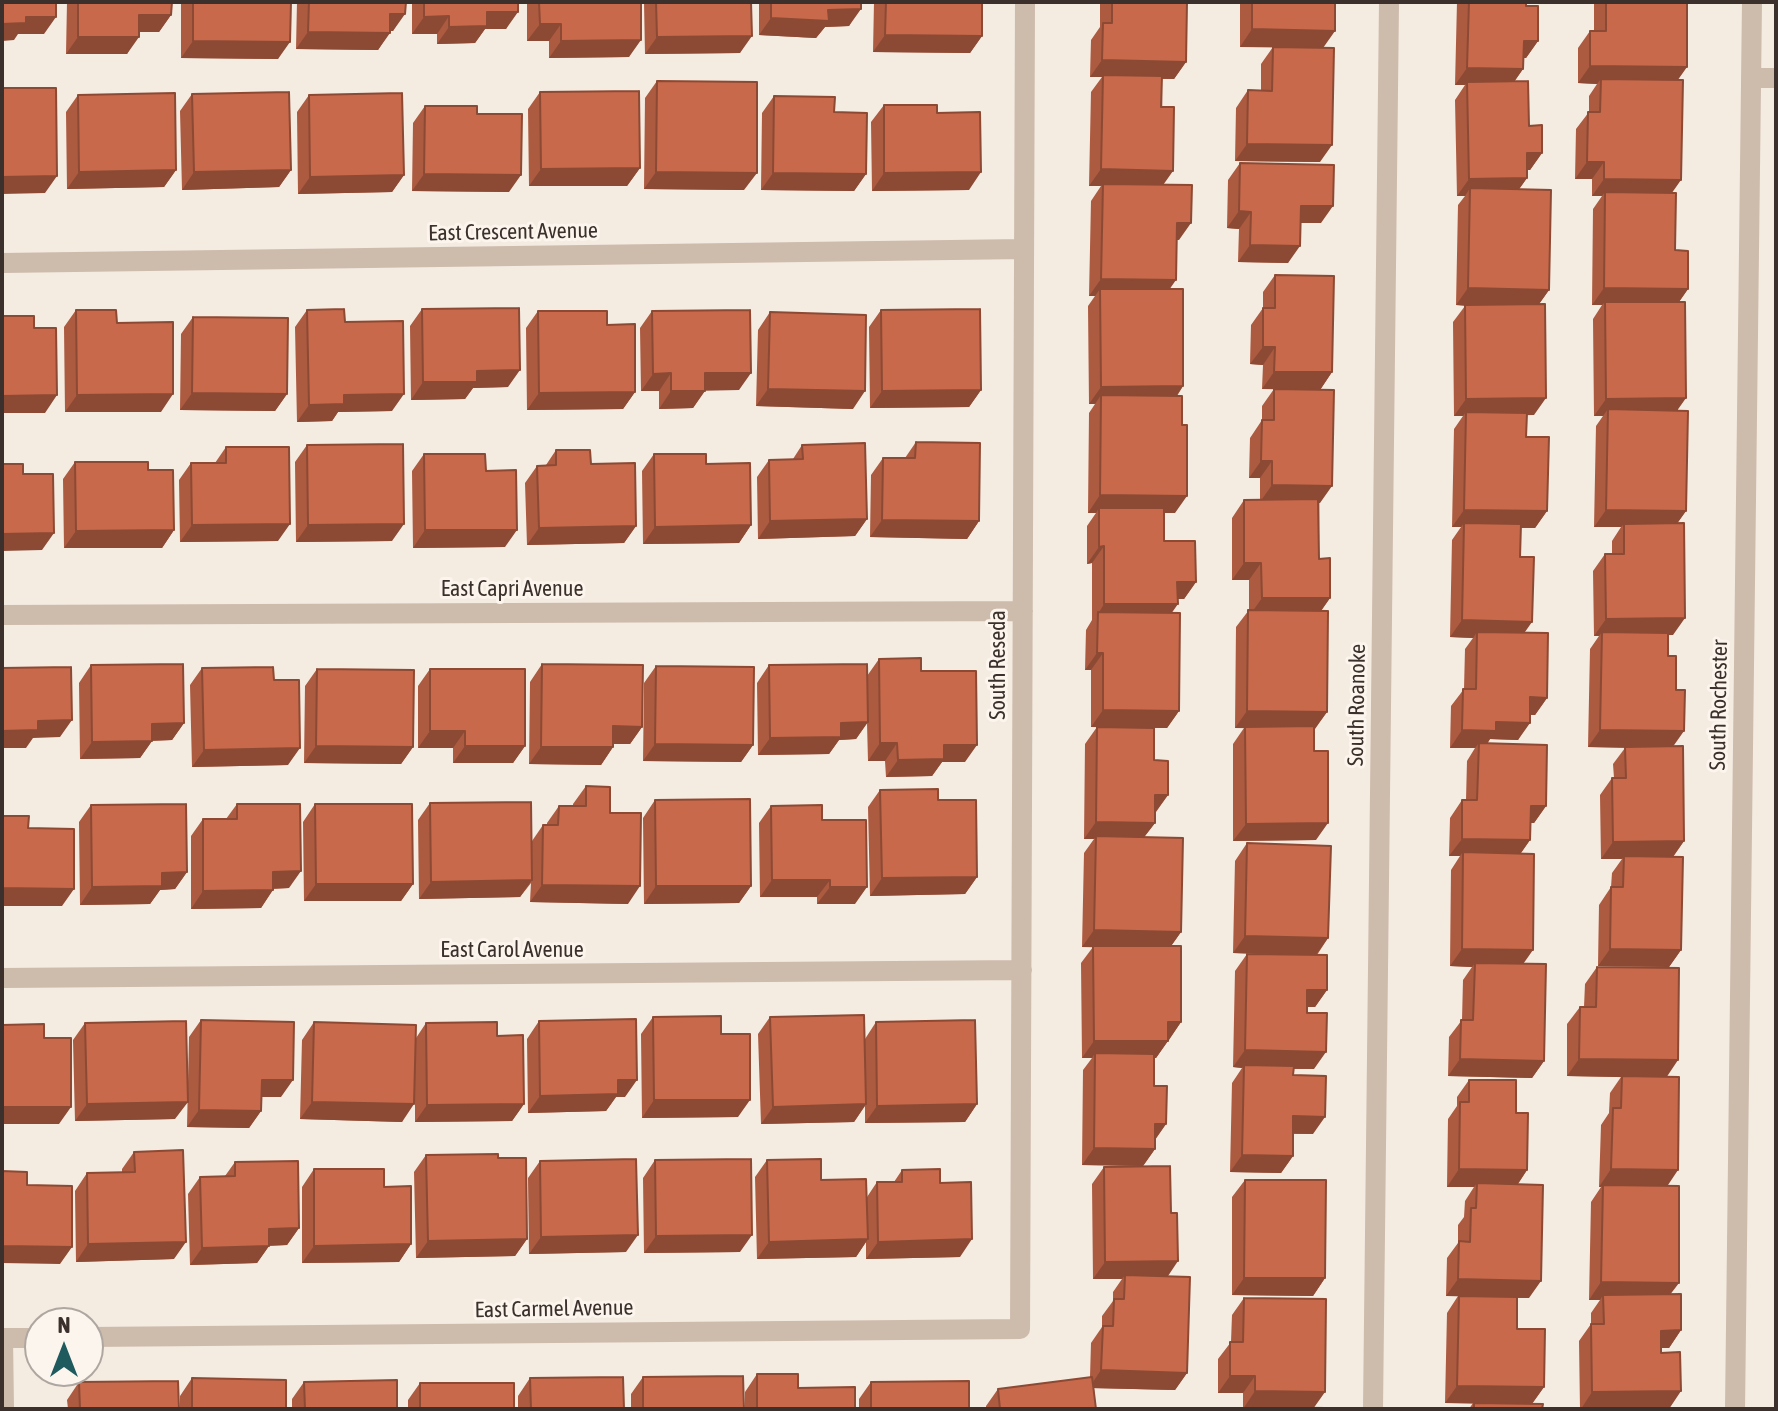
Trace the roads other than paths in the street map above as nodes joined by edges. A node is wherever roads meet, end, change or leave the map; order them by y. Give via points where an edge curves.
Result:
1 (1025, 2) edge
2 (1389, 2) edge
3 (1752, 2) edge
4 (1751, 78) junction
5 (1776, 78) edge
6 (1024, 249) junction
7 (2, 263) edge
8 (1023, 611) junction
9 (2, 615) edge
10 (1022, 970) junction
11 (2, 978) edge
12 (1020, 1329) joint
13 (104, 1337) edge
14 (3, 1338) edge
15 (24, 1338) edge
16 (4, 1409) edge
17 (1373, 1409) edge
18 (1735, 1409) edge

1 - 6 street, South Reseda
2 - 17 street, South Roanoke
3 - 4 street, South Rochester
4 - 5 street
4 - 18 street, South Rochester
6 - 7 street, East Crescent Avenue
6 - 8 street, South Reseda
8 - 9 street, East Capri Avenue
8 - 10 street, South Reseda
10 - 11 street, East Carol Avenue
10 - 12 street, South Reseda
12 - 13 street, East Carmel Avenue
14 - 15 street
14 - 16 street

